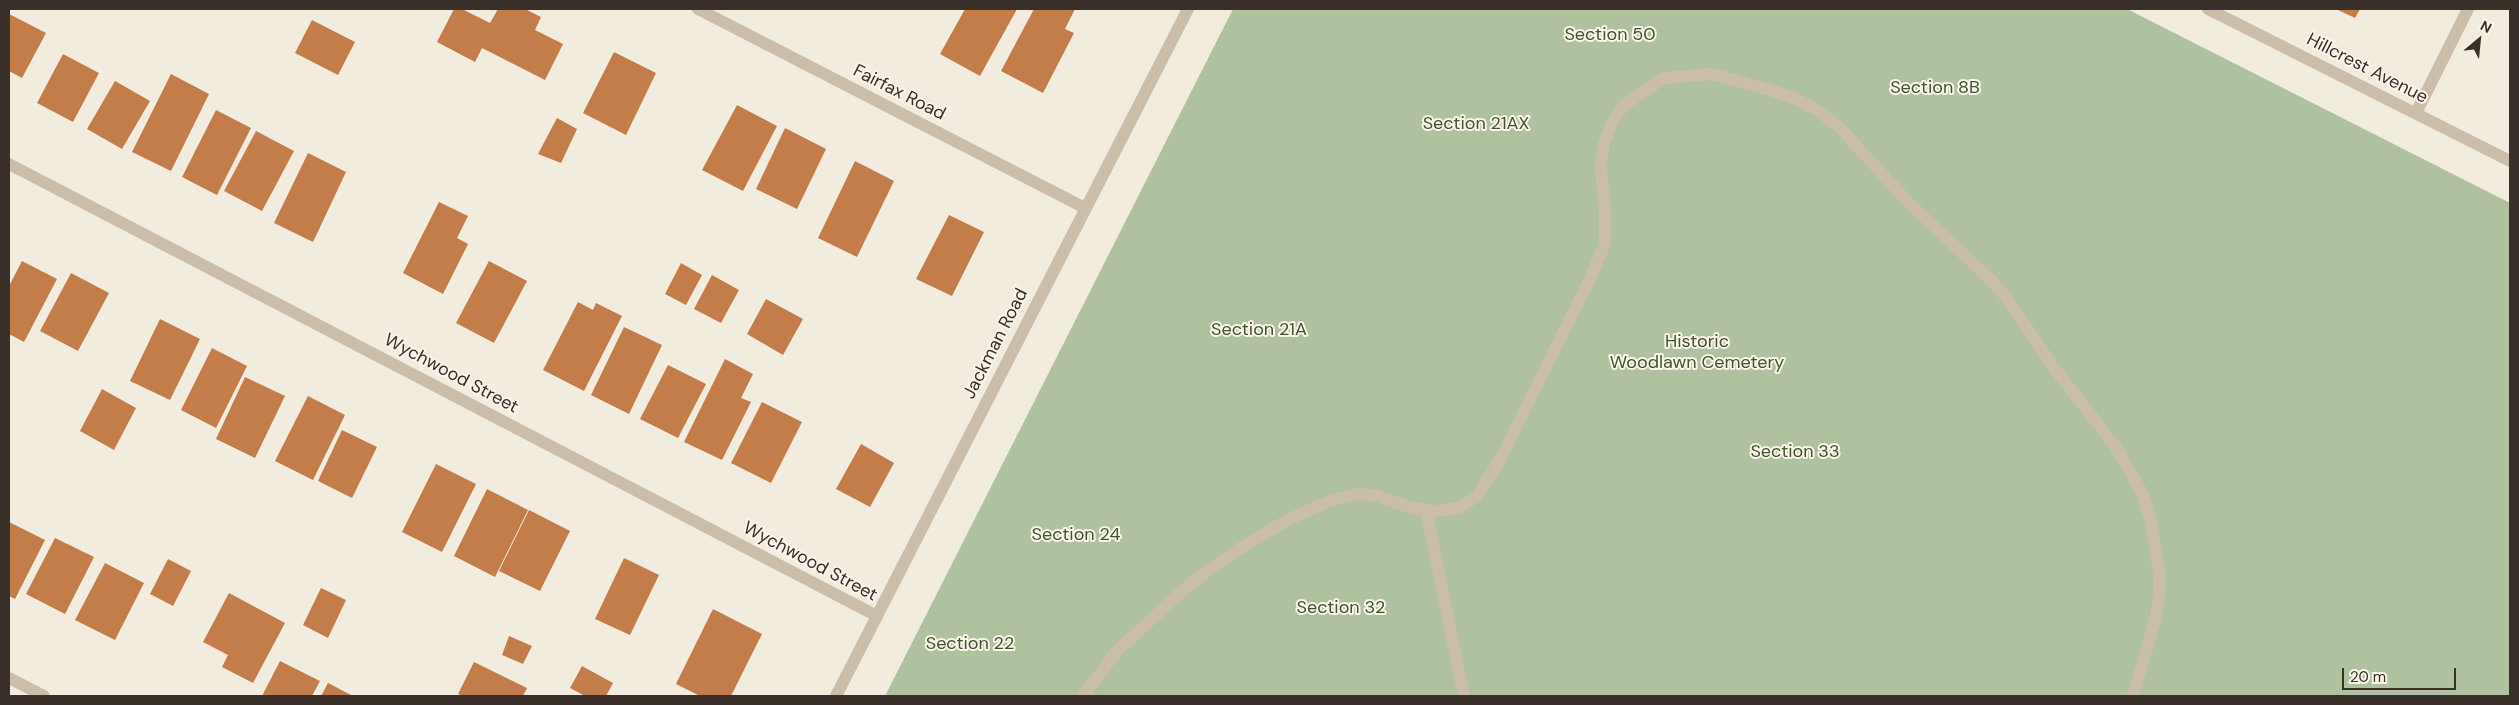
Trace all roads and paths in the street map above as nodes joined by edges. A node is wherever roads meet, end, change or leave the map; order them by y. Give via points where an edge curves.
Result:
1 (698, 9) edge
2 (1188, 9) edge
3 (2208, 9) edge
4 (2468, 9) edge
5 (2416, 113) junction
6 (2510, 161) edge
7 (9, 164) edge
8 (1084, 208) junction
9 (1426, 510) junction
10 (877, 616) junction
11 (9, 678) edge
12 (44, 696) edge
13 (836, 696) edge
14 (1083, 696) edge
15 (1464, 696) edge
16 (2134, 696) edge

1 - 8 street, Fairfax Road
2 - 8 street, Jackman Road
3 - 5 street, Hillcrest Avenue
4 - 5 street
5 - 6 street, Hillcrest Avenue
7 - 10 street, Wychwood Street
8 - 10 street, Jackman Road
9 - 14 street via 1358,494 1332,500 1291,518 1190,583 1118,650
9 - 15 street
9 - 16 street via 1458,508 1477,496 1487,482 1589,281 1605,244 1601,167 1604,143 1624,105 1664,78 1712,74 1737,80 1799,100 1840,128 1908,202 2007,298 2055,369 2115,446 2143,494 2152,522 2159,571 2156,617
10 - 13 street, Jackman Road
11 - 12 street

